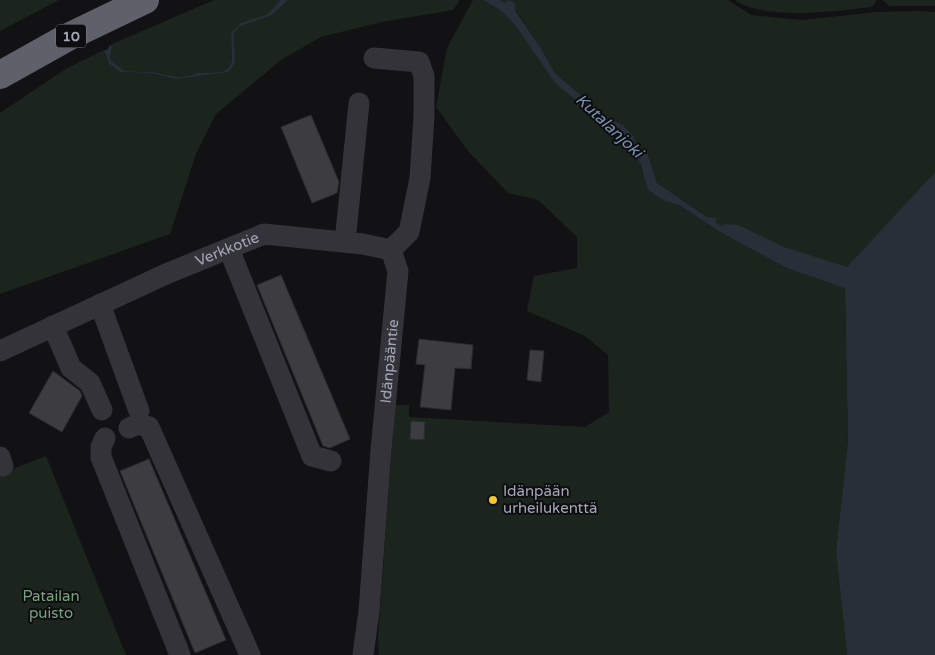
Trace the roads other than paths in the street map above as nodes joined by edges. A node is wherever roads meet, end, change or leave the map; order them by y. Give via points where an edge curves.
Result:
1 (145, 0) edge
2 (374, 58) dead end
3 (0, 75) edge
4 (359, 102) dead end
5 (345, 242) junction
6 (229, 249) junction
7 (391, 250) junction
8 (100, 304) junction
9 (53, 326) junction
10 (0, 351) edge
11 (102, 410) dead end
12 (106, 438) dead end
13 (331, 462) dead end
14 (180, 655) edge
15 (250, 655) edge
16 (363, 655) edge

1 - 3 highway, 10 via 68,37
2 - 7 street via 419,62 424,76 420,178 409,232
4 - 5 street
5 - 6 street, Verkkotie via 264,234
5 - 7 street, Verkkotie
6 - 8 street, Verkkotie
6 - 13 street via 312,456
7 - 16 street, Idänpääntie via 398,271
8 - 9 street, Verkkotie
8 - 15 street via 134,419 138,424 149,427
9 - 10 street, Verkkotie
9 - 11 street via 70,368 90,383
12 - 14 street via 100,457

